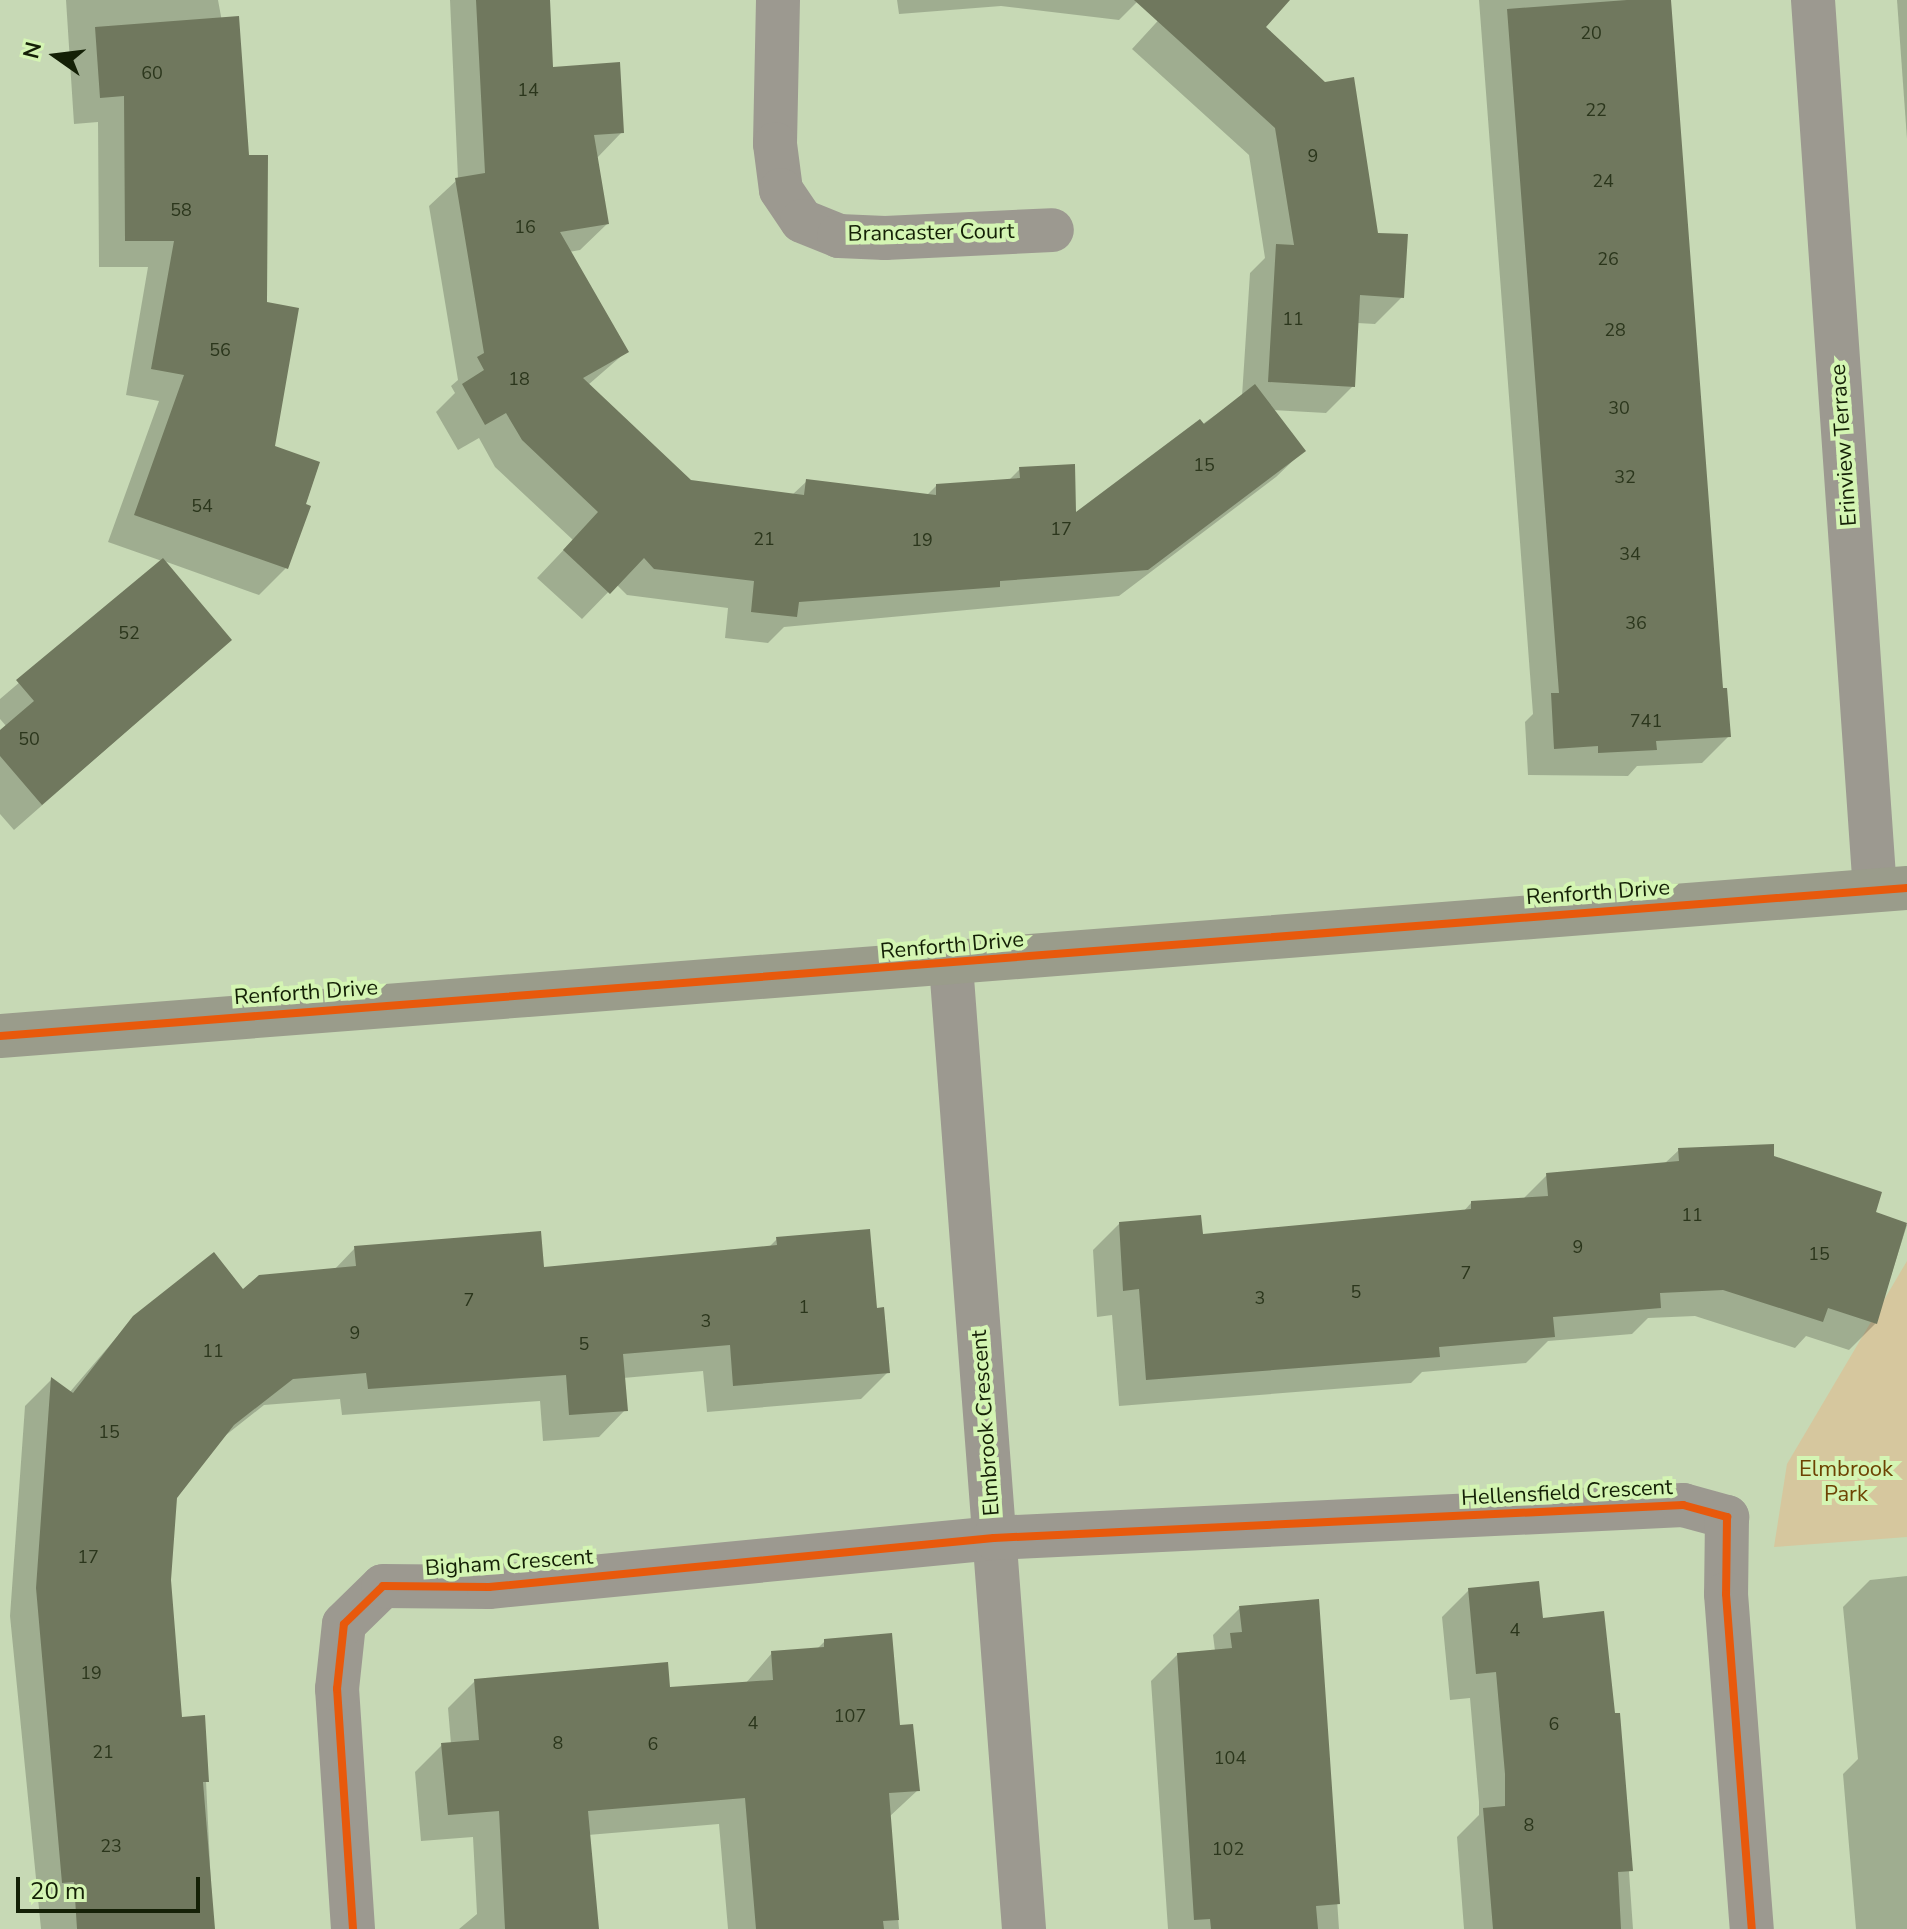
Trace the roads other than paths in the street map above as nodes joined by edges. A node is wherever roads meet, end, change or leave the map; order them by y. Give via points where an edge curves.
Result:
1 (778, 0) edge
2 (1813, 0) edge
3 (1052, 230) dead end
4 (1891, 889) edge
5 (951, 965) junction
6 (0, 1036) edge
7 (994, 1538) junction
8 (353, 1929) edge
9 (1024, 1929) edge
10 (1752, 1929) edge

1 - 3 street, Brancaster Court via 775,144 781,190 802,221 839,236 885,238
2 - 4 street, Erinview Terrace
4 - 5 main road, Renforth Drive
5 - 6 main road, Renforth Drive
5 - 7 street, Elmbrook Crescent
7 - 8 street, Bigham Crescent via 489,1587 383,1586 344,1624 337,1689
7 - 9 street, Elmbrook Crescent
7 - 10 street, Hellensfield Crescent via 1683,1505 1727,1517 1726,1594

